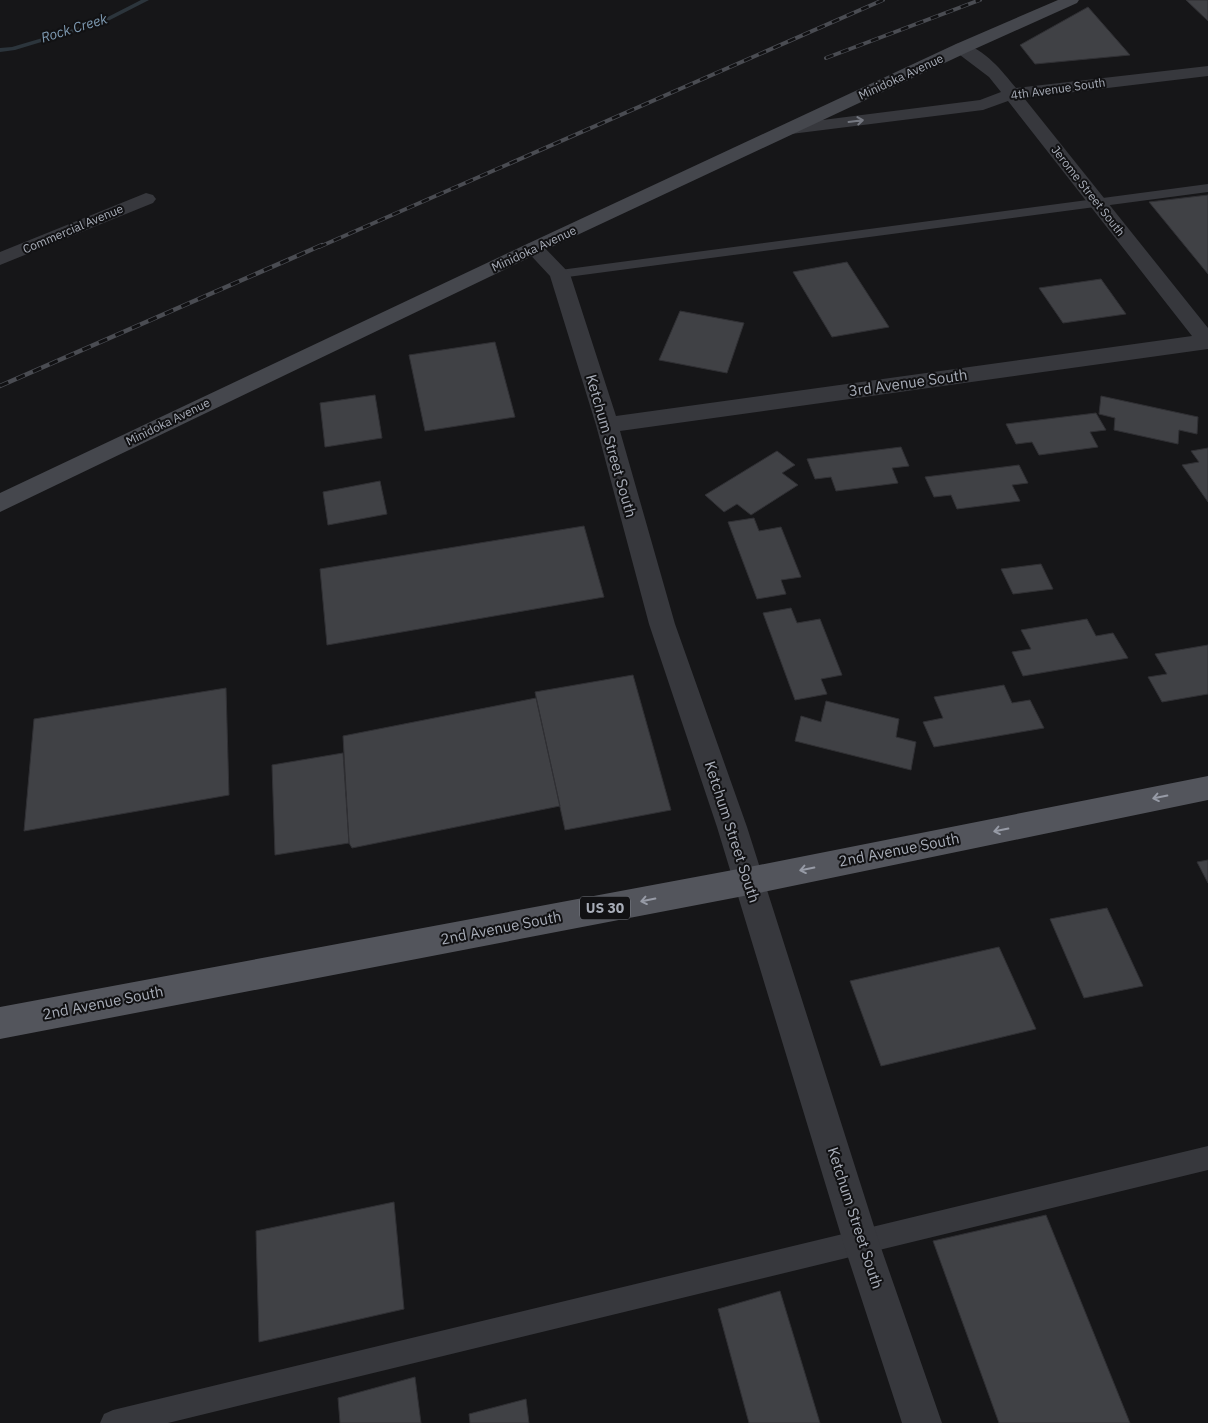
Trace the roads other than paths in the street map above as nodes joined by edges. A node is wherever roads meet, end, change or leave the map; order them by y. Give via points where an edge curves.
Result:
1 (1071, 0) edge
2 (962, 48) junction
3 (1208, 71) edge
4 (1011, 94) junction
5 (791, 129) junction
6 (1208, 188) edge
7 (146, 199) dead end
8 (1097, 203) junction
9 (534, 248) junction
10 (0, 260) edge
11 (560, 274) junction
12 (1208, 341) edge
13 (607, 425) junction
14 (0, 503) edge
15 (1208, 788) edge
16 (749, 881) junction
17 (0, 1024) edge
18 (1208, 1158) edge
19 (861, 1242) junction
20 (113, 1423) edge
21 (922, 1423) edge

1 - 2 street, Minidoka Avenue
2 - 4 street, Jerome Street South via 995,74
2 - 5 street, Minidoka Avenue
3 - 4 street, 4th Avenue South
5 -> 4 street, 4th Avenue South via 983,105
4 - 8 street, Jerome Street South
5 - 9 street, Minidoka Avenue
6 - 8 lane
7 - 10 street, Commercial Avenue
8 - 11 lane
8 - 12 street, Jerome Street South
9 - 11 street, Ketchum Street South
9 - 14 street, Minidoka Avenue
11 - 13 street, Ketchum Street South
12 - 13 street, 3rd Avenue South
13 - 16 street, Ketchum Street South via 662,624
15 -> 16 main road, 2nd Avenue South / US 30
16 -> 17 main road, 2nd Avenue South / US 30
16 - 19 street, Ketchum Street South
18 - 19 lane
19 - 20 lane
19 - 21 street, Ketchum Street South

